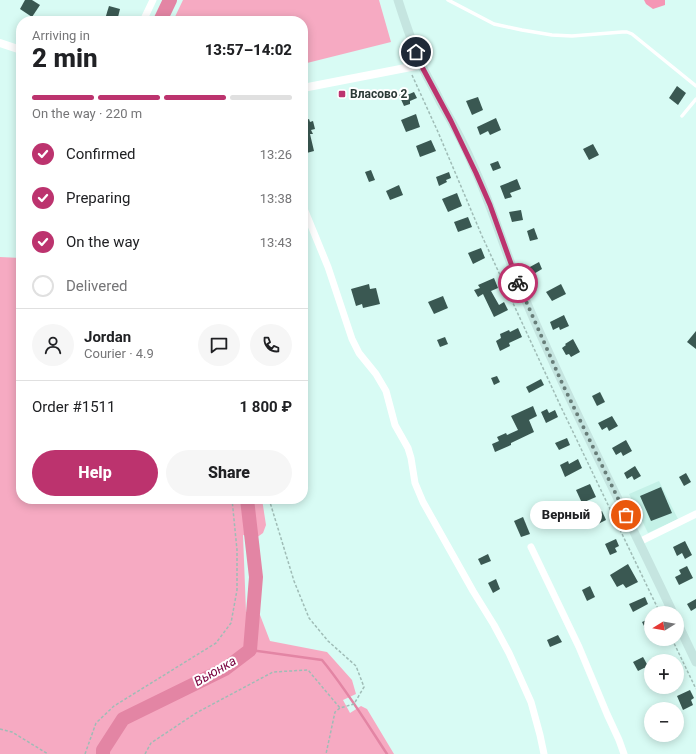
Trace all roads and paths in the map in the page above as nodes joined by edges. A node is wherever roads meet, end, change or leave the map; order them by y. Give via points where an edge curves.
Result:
1 (153, 0) edge
2 (398, 0) edge
3 (448, 0) edge
4 (145, 16) edge
5 (0, 43) edge
6 (16, 48) edge
7 (421, 65) junction
8 (408, 67) junction
9 (696, 86) edge
10 (308, 87) edge
11 (696, 99) edge
12 (682, 116) dead end
13 (308, 218) edge
14 (232, 504) edge
15 (271, 504) edge
16 (696, 514) edge
17 (639, 542) junction
18 (531, 547) dead end
19 (657, 606) edge
20 (670, 606) edge
21 (684, 637) edge
22 (675, 646) edge
23 (696, 662) edge
24 (696, 689) edge
25 (340, 708) junction
26 (0, 729) edge
27 (48, 754) edge
28 (85, 754) edge
29 (145, 754) edge
30 (326, 754) edge
31 (544, 754) edge
32 (624, 754) edge

1 - 4 street
2 - 7 main road
3 - 9 lane via 494,24 522,30 572,36 627,32
5 - 6 street
7 - 8 street
7 - 17 main road via 476,173 508,258 562,383
8 - 10 street
8 - 19 path via 547,378
11 - 12 lane
13 - 31 street via 328,267 352,340 386,391 395,425 408,448 415,483 423,502 509,653 531,702
14 - 28 path via 237,550 237,590 232,623 216,643 114,706 96,723
15 - 25 path via 294,581 309,618 328,641 356,666 364,687 354,704
16 - 17 street
17 - 20 main road
18 - 32 street via 579,647
21 - 23 main road
22 - 24 path
25 - 29 path via 308,670 273,672 196,713 151,743
25 - 30 path via 335,712
26 - 27 path via 12,732

